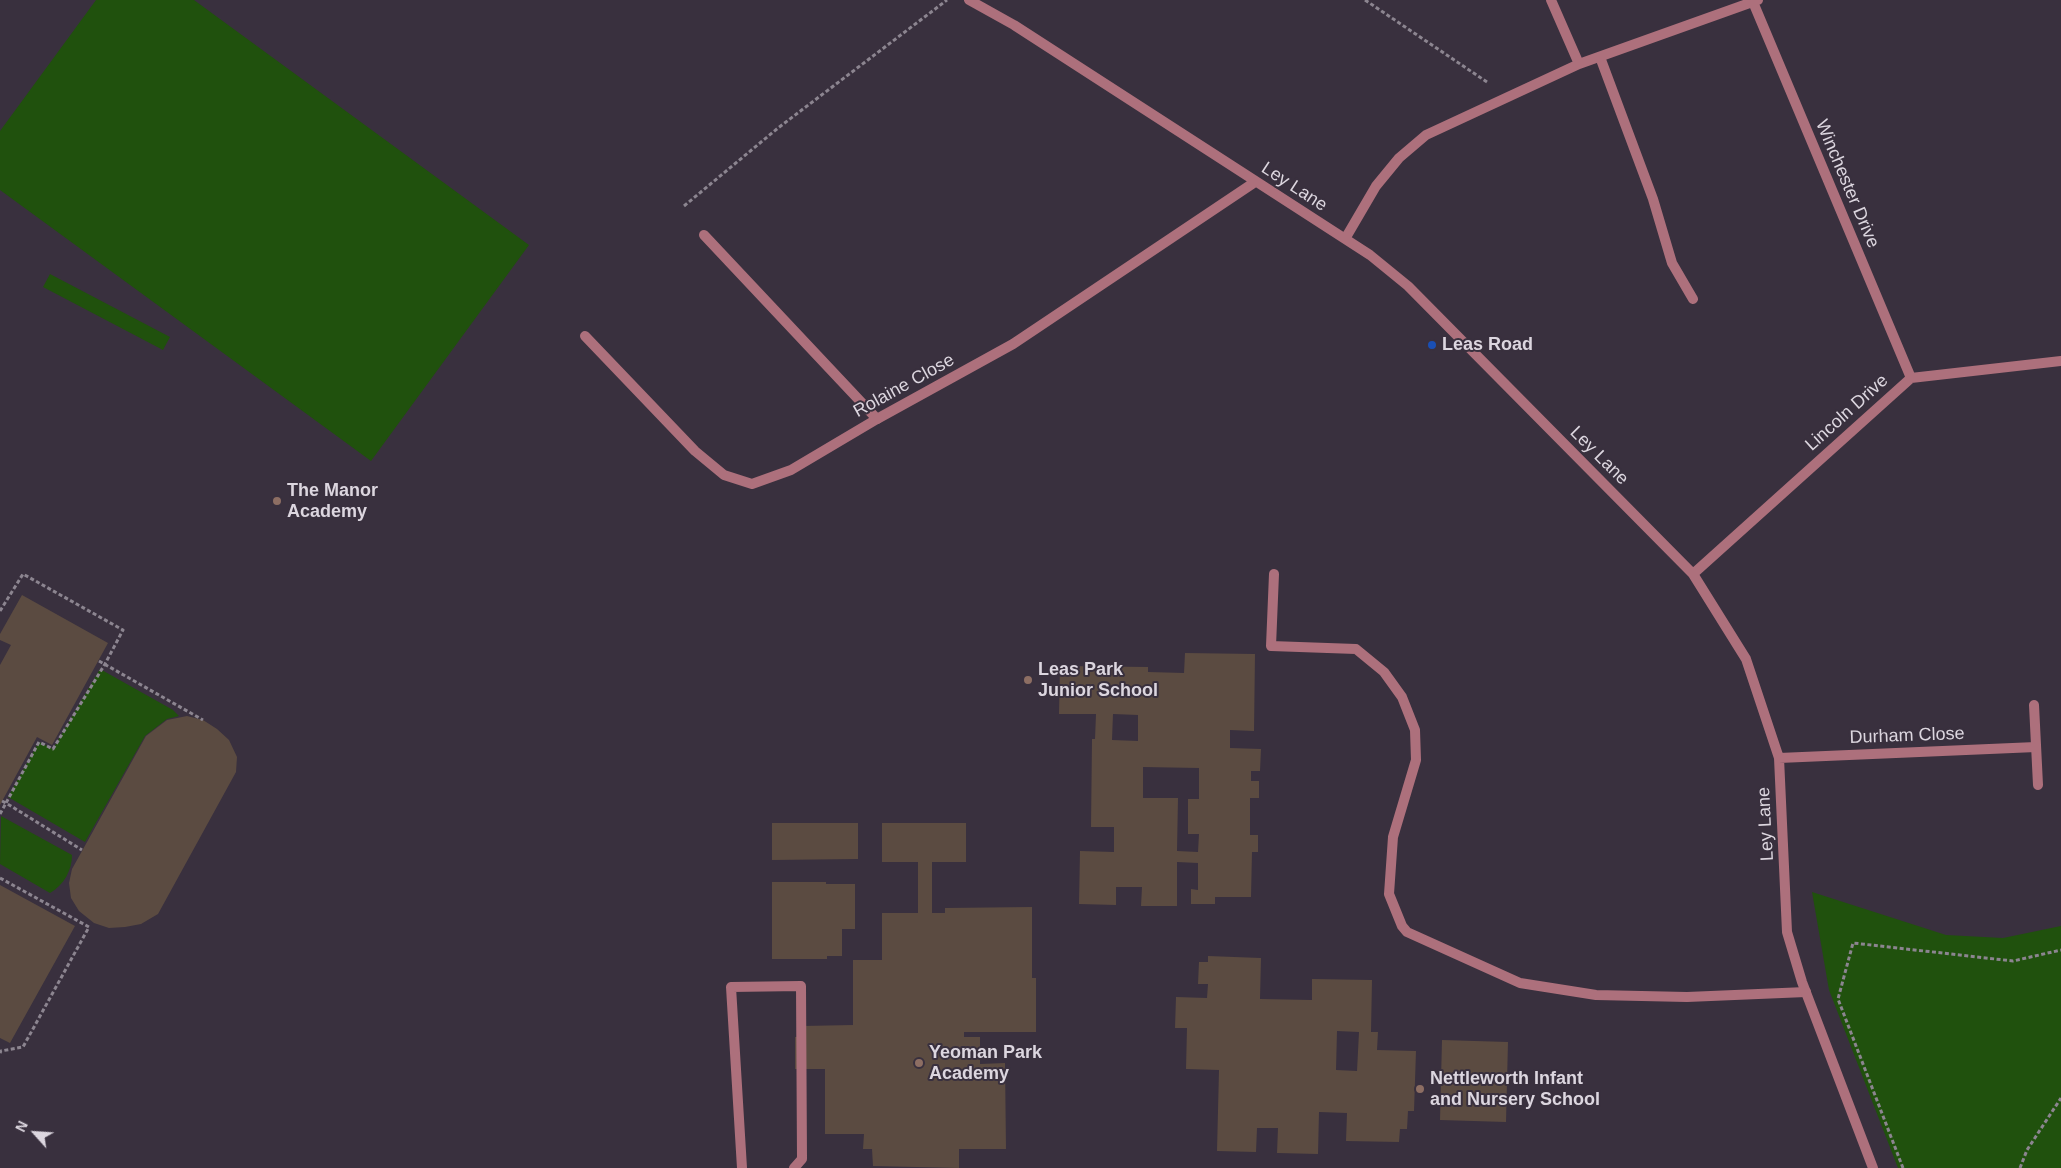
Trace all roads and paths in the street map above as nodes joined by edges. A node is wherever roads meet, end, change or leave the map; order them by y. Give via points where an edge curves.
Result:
1 (947, 0) edge
2 (969, 0) edge
3 (1365, 0) edge
4 (1551, 0) edge
5 (1756, 1) edge
6 (1600, 57) junction
7 (1579, 64) junction
8 (1508, 97) junction
9 (1255, 182) junction
10 (684, 206) dead end
11 (704, 235) dead end
12 (1345, 239) junction
13 (1693, 299) dead end
14 (584, 336) dead end
15 (2061, 360) edge
16 (1911, 378) junction
17 (876, 419) junction
18 (1274, 574) dead end
19 (1693, 574) junction
20 (0, 611) edge
21 (99, 660) dead end
22 (105, 664) junction
23 (2034, 704) dead end
24 (203, 720) dead end
25 (2036, 748) junction
26 (1780, 758) junction
27 (2038, 785) dead end
28 (2, 801) dead end
29 (6, 803) junction
30 (0, 814) edge
31 (82, 850) dead end
32 (0, 878) edge
33 (2061, 950) edge
34 (1806, 992) junction
35 (0, 1053) edge
36 (2061, 1098) edge
37 (742, 1168) edge
38 (794, 1168) edge
39 (1874, 1168) edge
40 (1903, 1168) edge
41 (2020, 1168) edge

1 - 10 path via 778,128
2 - 9 street, Ley Lane via 1014,25
3 - 8 path
4 - 7 street
5 - 6 street
5 - 16 street, Winchester Drive
6 - 7 street
6 - 13 street via 1653,199 1672,263
7 - 8 street
8 - 12 street via 1426,136 1399,158 1376,186
9 - 12 street, Ley Lane
9 - 17 street, Rolaine Close via 1013,344
11 - 17 street
12 - 19 street, Ley Lane via 1408,286
14 - 17 street, Rolaine Close via 695,451 724,475 752,484 791,470
15 - 16 street, Lincoln Drive
16 - 19 street, Lincoln Drive
18 - 34 street via 1271,646 1356,649 1384,672 1402,697 1415,730 1416,760 1393,837 1389,894 1407,932 1520,983 1596,995 1687,997
19 - 26 street, Ley Lane via 1746,659
20 - 22 path via 23,574 123,630
21 - 22 path
22 - 24 path
22 - 29 path via 53,749 39,742
23 - 25 street
25 - 26 street, Durham Close
25 - 27 street
26 - 34 street, Ley Lane via 1787,932
28 - 29 path
29 - 30 path
29 - 31 path
32 - 35 path via 89,926 23,1048
33 - 40 path via 2013,961 1853,943 1838,999
34 - 39 street, Ley Lane
36 - 41 path via 2027,1150
37 - 38 street via 731,987 801,986 802,1159

